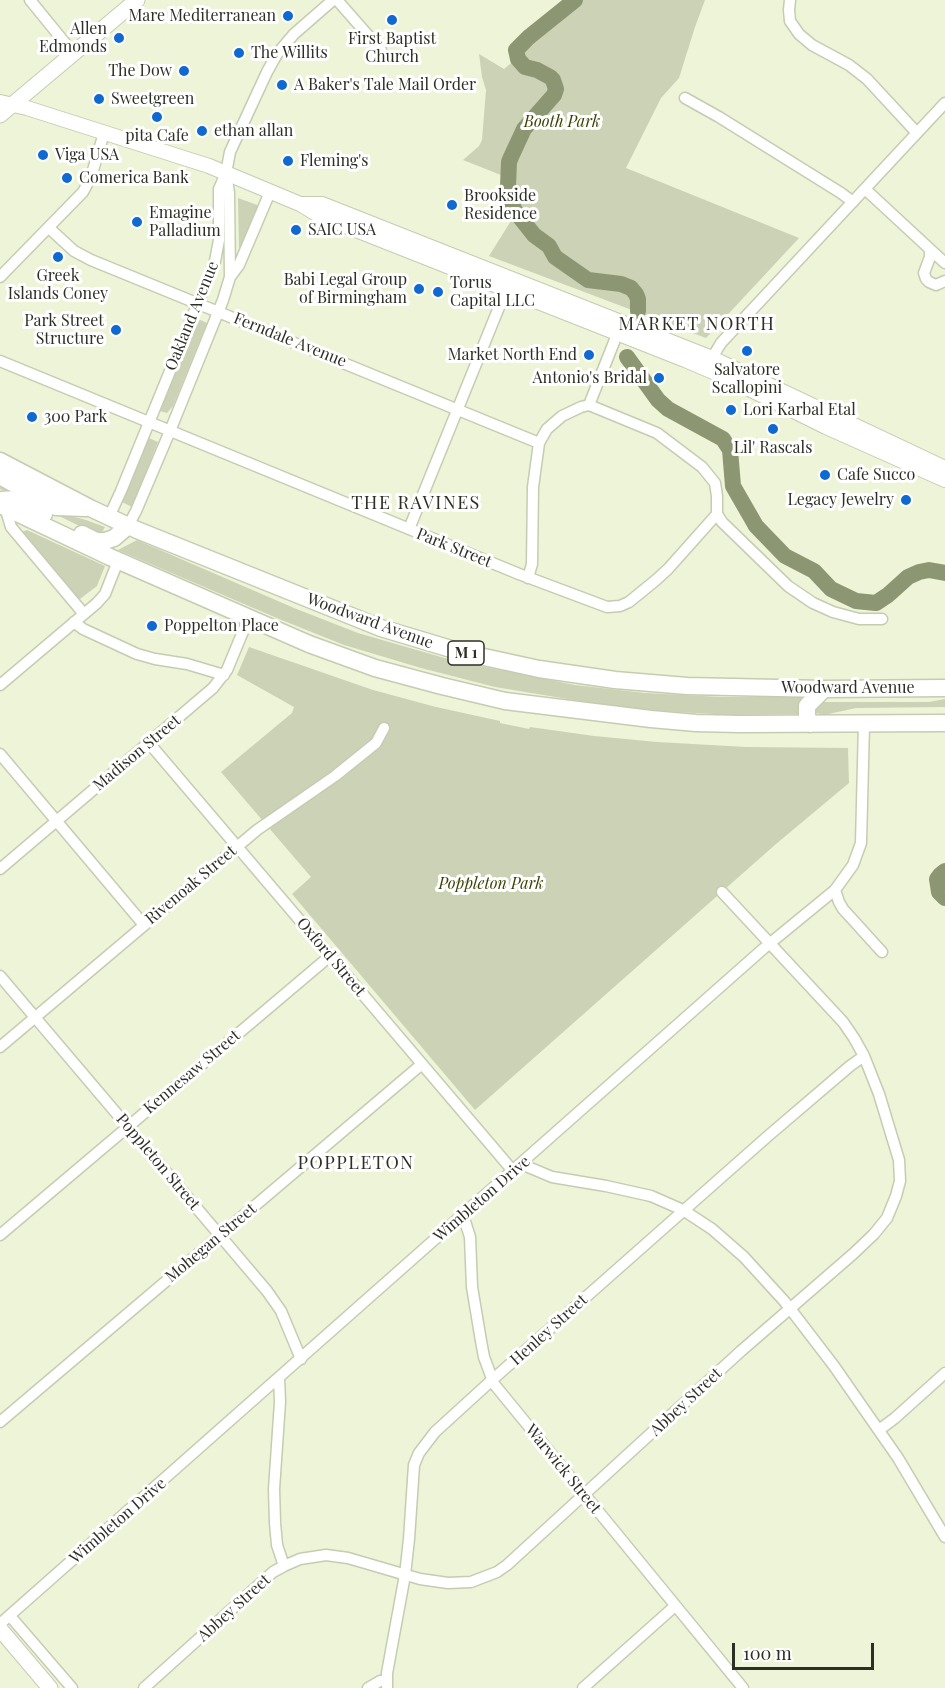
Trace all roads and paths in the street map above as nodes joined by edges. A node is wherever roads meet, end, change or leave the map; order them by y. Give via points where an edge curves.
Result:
1 (30, 0) edge
2 (137, 0) edge
3 (335, 0) edge
4 (790, 0) edge
5 (381, 50) dead end
6 (74, 54) junction
7 (685, 98) dead end
8 (945, 103) edge
9 (4, 107) edge
10 (104, 133) junction
11 (917, 133) junction
12 (225, 173) junction
13 (865, 189) junction
14 (270, 192) junction
15 (853, 202) junction
16 (48, 228) junction
17 (930, 250) junction
18 (945, 263) edge
19 (0, 277) edge
20 (230, 277) junction
21 (945, 281) edge
22 (509, 284) junction
23 (198, 303) junction
24 (218, 311) junction
25 (620, 327) junction
26 (0, 361) edge
27 (709, 363) junction
28 (589, 405) junction
29 (458, 409) junction
30 (829, 420) junction
31 (149, 422) junction
32 (170, 431) junction
33 (539, 443) junction
34 (0, 461) edge
35 (945, 468) edge
36 (0, 476) edge
37 (945, 480) edge
38 (2, 504) edge
39 (90, 508) junction
40 (717, 514) junction
41 (109, 517) junction
42 (128, 526) junction
43 (409, 529) junction
44 (118, 561) junction
45 (528, 578) junction
46 (84, 614) junction
47 (249, 617) junction
48 (882, 619) dead end
49 (74, 622) junction
50 (224, 675) junction
51 (0, 685) edge
52 (945, 688) edge
53 (824, 689) junction
54 (945, 723) edge
55 (810, 724) junction
56 (864, 724) junction
57 (384, 728) dead end
58 (149, 743) junction
59 (0, 754) edge
60 (57, 821) junction
61 (237, 847) junction
62 (0, 869) edge
63 (835, 890) junction
64 (722, 892) dead end
65 (144, 925) junction
66 (770, 944) junction
67 (882, 952) dead end
68 (330, 956) junction
69 (0, 976) edge
70 (35, 1017) junction
71 (0, 1047) edge
72 (864, 1056) junction
73 (422, 1064) junction
74 (128, 1126) junction
75 (517, 1167) junction
76 (683, 1210) junction
77 (463, 1215) junction
78 (0, 1235) edge
79 (220, 1236) junction
80 (790, 1309) junction
81 (301, 1359) junction
82 (945, 1373) edge
83 (279, 1378) junction
84 (492, 1380) junction
85 (0, 1422) edge
86 (879, 1430) junction
87 (585, 1495) junction
88 (945, 1537) edge
89 (284, 1566) junction
90 (405, 1575) junction
91 (675, 1606) junction
92 (10, 1616) junction
93 (0, 1624) edge
94 (0, 1629) edge
95 (386, 1684) edge
96 (50, 1688) edge
97 (72, 1688) edge
98 (144, 1688) edge
99 (368, 1688) edge
100 (583, 1688) edge
101 (743, 1688) edge

1 - 6 street
2 - 6 main road
3 - 5 street
3 - 12 street via 294,34 277,54 230,152
4 - 11 street via 790,21 799,34 858,71
6 - 9 main road
7 - 15 street
8 - 11 street
9 - 10 street via 27,108
10 - 12 street
10 - 16 street via 87,186
11 - 13 street
12 - 14 street
12 - 20 street, Oakland Avenue via 229,193
12 - 23 street, Oakland Avenue via 219,189 215,261
13 - 15 street
13 - 17 street
14 - 20 street, Oakland Avenue via 239,266
14 - 22 street via 318,215
15 - 27 street via 721,343
16 - 19 street
16 - 23 street, Ferndale Avenue via 80,255
17 - 18 street
17 - 21 street via 926,279 936,285
20 - 24 street, Oakland Avenue
22 - 25 street
22 - 29 street
23 - 24 street, Ferndale Avenue
23 - 31 street, Oakland Avenue
24 - 29 street, Ferndale Avenue
24 - 32 street, Oakland Avenue
25 - 27 street
25 - 28 street
26 - 31 street, Park Street
27 - 30 street
28 - 33 street via 562,416
28 - 40 street via 657,433 702,467 717,489
29 - 33 street, Ferndale Avenue
29 - 43 street
30 - 35 street
30 - 37 street
31 - 32 street, Park Street
31 - 41 street, Oakland Avenue
32 - 42 street, Oakland Avenue
32 - 43 street, Park Street
33 - 45 street
34 - 39 main road, Woodward Avenue / M 1
36 - 39 main road via 56,507
38 - 42 main road via 16,499 96,541 110,540
38 - 44 main road, M 1
38 - 46 street via 11,527
39 - 41 main road, Woodward Avenue / M 1
40 - 45 street, Park Street via 668,569 620,606 607,607
40 - 48 street via 730,531 800,595 842,615
41 - 42 main road, Woodward Avenue / M 1
42 - 53 main road, Woodward Avenue / M 1 via 381,628 461,652 615,680
43 - 45 street, Park Street
44 - 46 street via 105,594
44 - 47 main road, M 1
46 - 49 street
47 - 50 street, Madison Street
47 - 55 main road, M 1 via 375,668 505,701 696,723
49 - 50 street via 137,654
49 - 51 street
50 - 58 street, Madison Street
52 - 53 main road, Woodward Avenue / M 1
53 - 55 main road via 807,706
54 - 56 main road, M 1
55 - 56 main road, M 1
56 - 63 street, Wimbleton Drive via 861,843 853,865
57 - 61 street, Rivenoak Street via 376,743
58 - 60 street, Madison Street
58 - 61 street, Oxford Street
59 - 60 street
60 - 62 street, Madison Street
60 - 65 street
61 - 65 street, Rivenoak Street
61 - 68 street, Oxford Street
63 - 66 street, Wimbleton Drive
63 - 67 street via 843,909
64 - 66 street, Abbey Street
65 - 70 street, Rivenoak Street
66 - 72 street, Abbey Street via 843,1022
66 - 75 street, Wimbleton Drive
68 - 73 street, Oxford Street
68 - 74 street, Kennesaw Street
69 - 70 street, Poppleton Street
70 - 71 street, Rivenoak Street
70 - 74 street, Poppleton Street
72 - 76 street, Henley Street
72 - 80 street, Abbey Street via 899,1160 896,1196 887,1218 874,1234
73 - 75 street, Oxford Street
73 - 79 street, Mohegan Street
74 - 78 street, Kennesaw Street
74 - 79 street, Poppleton Street
75 - 76 street, Oxford Street via 651,1196
75 - 77 street, Wimbleton Drive
76 - 80 street, Oxford Street via 744,1257
76 - 84 street, Henley Street
77 - 81 street, Wimbleton Drive
77 - 84 street, Warwick Street via 470,1237 472,1287 481,1341
79 - 81 street, Poppleton Street via 275,1301
79 - 85 street, Mohegan Street
80 - 86 street, Oxford Street
80 - 87 street, Abbey Street
81 - 83 street, Wimbleton Drive
82 - 86 street
83 - 89 street via 274,1511 277,1545
83 - 92 street, Wimbleton Drive
84 - 87 street, Warwick Street
84 - 90 street, Henley Street via 435,1432 419,1453 414,1466
86 - 88 street, Oxford Street
87 - 90 street, Abbey Street via 516,1558 490,1575 460,1583
87 - 91 street, Warwick Street
89 - 90 street, Abbey Street via 326,1555
89 - 98 street, Abbey Street
90 - 95 street, Henley Street
91 - 100 street
91 - 101 street, Warwick Street
92 - 93 street, Wimbleton Drive
92 - 97 street
94 - 96 main road
95 - 99 street via 380,1681

